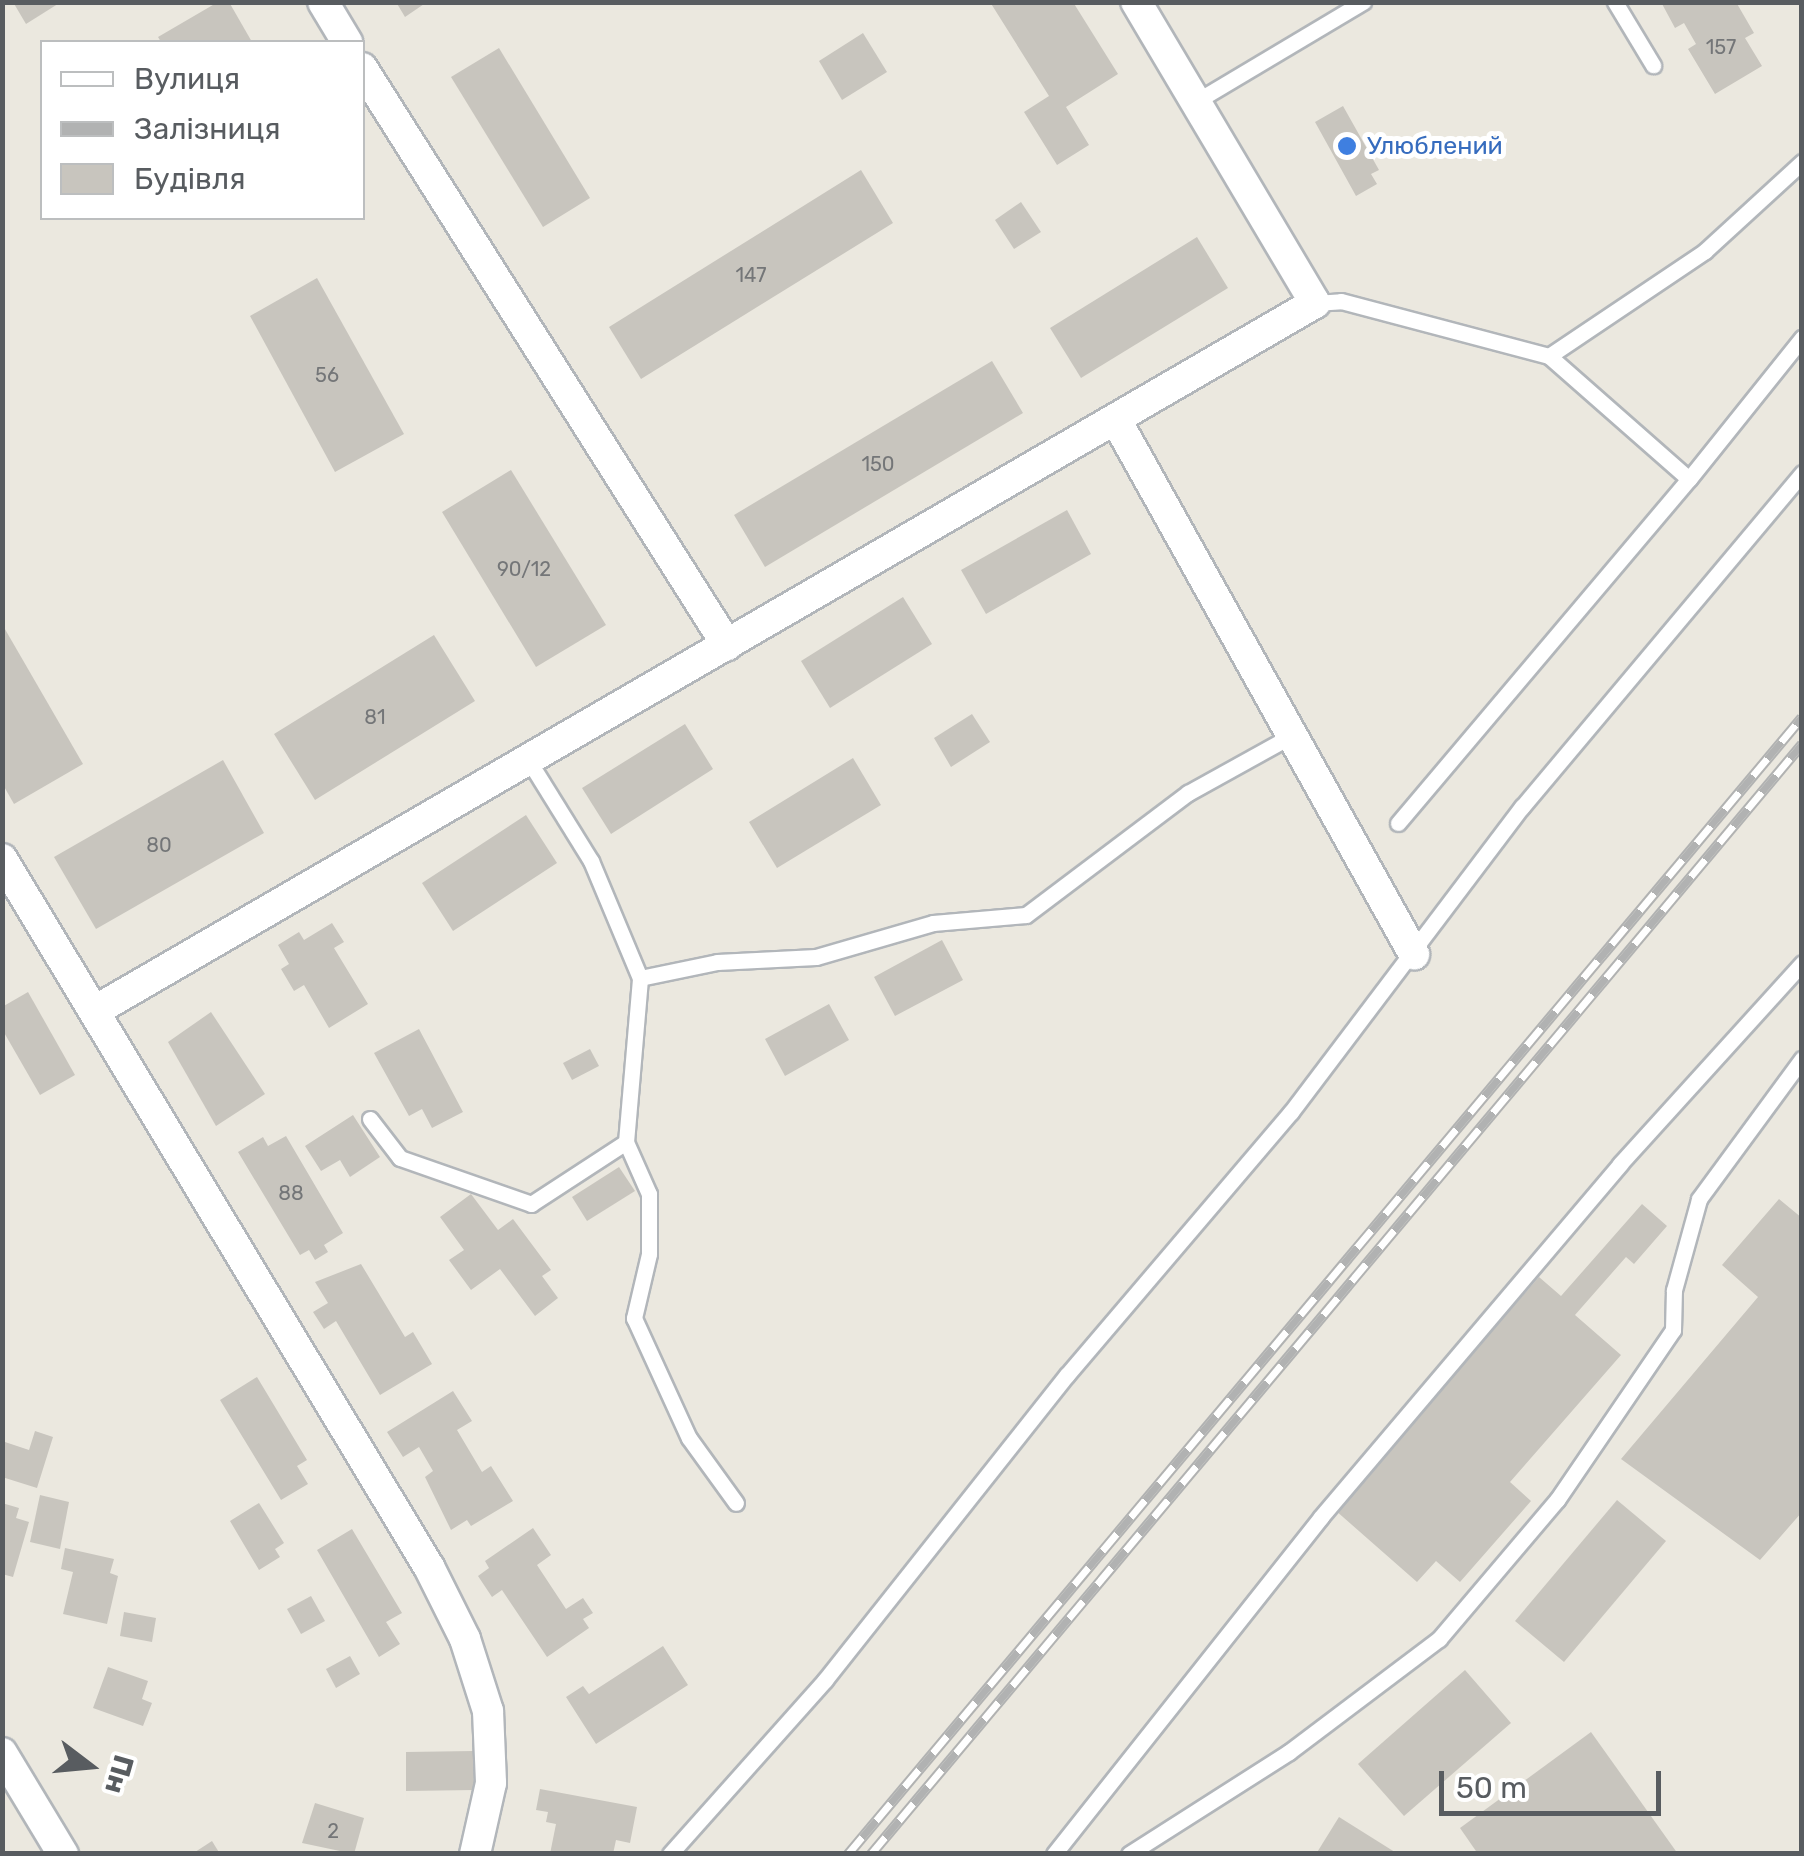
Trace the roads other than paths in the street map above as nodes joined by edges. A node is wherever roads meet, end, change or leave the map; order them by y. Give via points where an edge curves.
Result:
1 (322, 2) edge
2 (1136, 2) edge
3 (1363, 2) edge
4 (1615, 2) edge
5 (346, 40) edge
6 (1652, 65) dead end
7 (365, 73) edge
8 (1195, 102) junction
9 (1802, 162) edge
10 (1315, 303) junction
11 (1802, 338) edge
12 (1549, 356) junction
13 (1116, 420) junction
14 (1802, 473) edge
15 (1688, 479) junction
16 (727, 645) junction
17 (1289, 737) junction
18 (528, 761) junction
19 (1398, 822) dead end
20 (2, 858) edge
21 (1414, 954) junction
22 (1802, 964) edge
23 (640, 978) junction
24 (98, 1010) junction
25 (1802, 1059) edge
26 (370, 1119) dead end
27 (626, 1142) junction
28 (736, 1502) dead end
29 (2, 1753) edge
30 (63, 1854) edge
31 (475, 1854) edge
32 (670, 1854) edge
33 (1054, 1854) edge
34 (1129, 1854) edge

1 - 5 street
2 - 8 street
3 - 8 lane
4 - 6 lane
7 - 16 street
8 - 10 street
9 - 12 lane via 1705,251
10 - 12 lane via 1341,301
10 - 13 street
11 - 15 lane
12 - 15 lane
13 - 16 street
13 - 17 street
14 - 21 lane via 1522,807
15 - 19 lane
16 - 18 street
17 - 21 street
17 - 23 lane via 1188,793 1026,915 933,922 816,958 716,962
18 - 23 lane via 591,862
18 - 24 street
20 - 24 street
21 - 32 lane via 826,1680
22 - 33 lane via 1620,1164 1321,1518
23 - 27 lane
24 - 31 street via 466,1639 488,1711 491,1783
25 - 34 lane via 1700,1199 1674,1290 1673,1330 1557,1500 1439,1639 1290,1752
26 - 27 lane via 400,1158 531,1204
27 - 28 lane via 649,1194 649,1254 634,1318 689,1438
29 - 30 street

